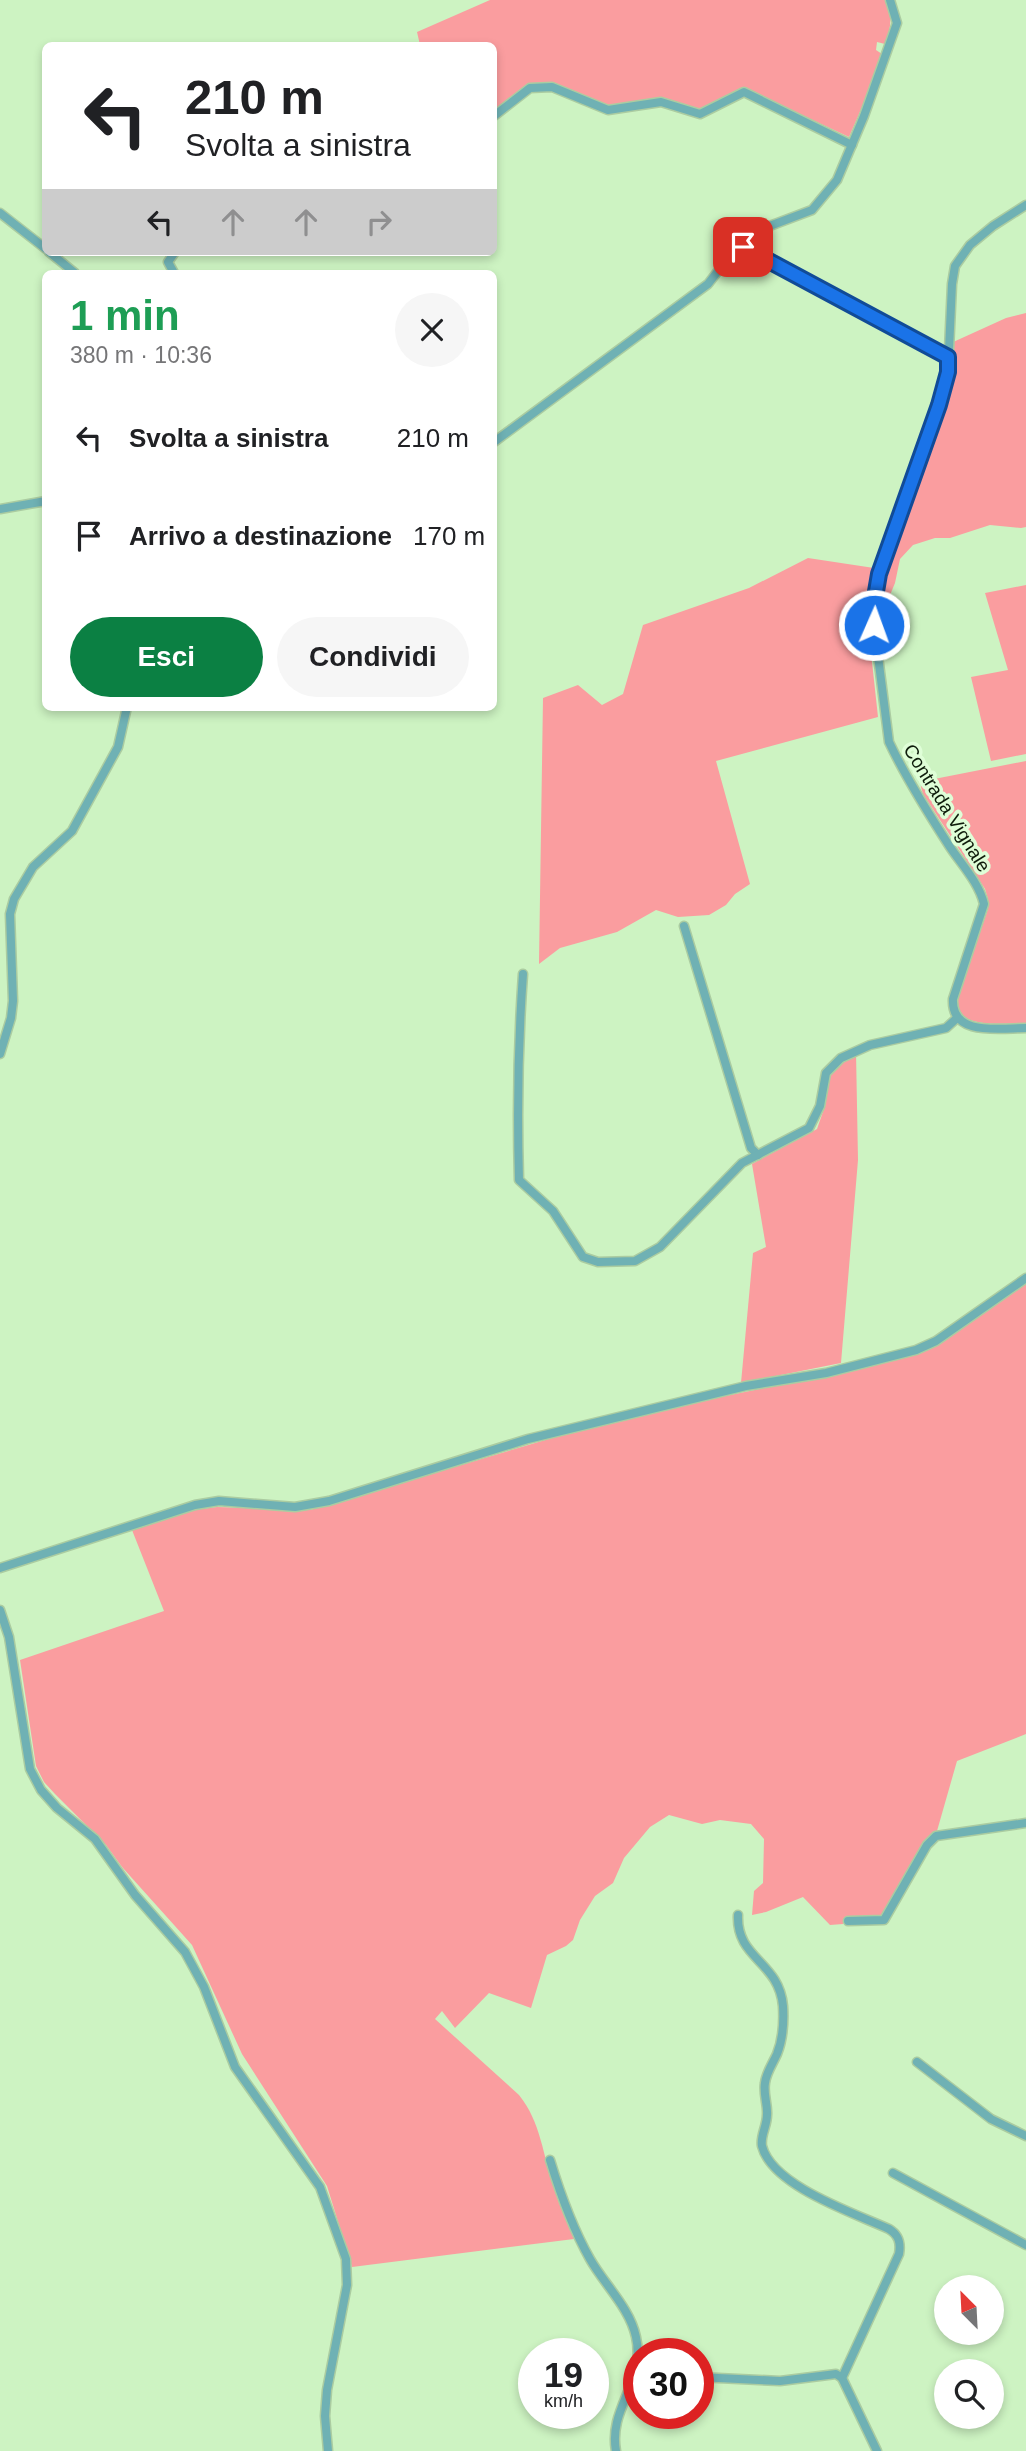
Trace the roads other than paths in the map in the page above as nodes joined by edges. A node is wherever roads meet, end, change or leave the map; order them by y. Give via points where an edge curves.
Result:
1 (890, 0) edge
2 (497, 114) edge
3 (852, 145) junction
4 (1026, 205) edge
5 (0, 213) edge
6 (42, 247) edge
7 (743, 247) junction
8 (53, 256) edge
9 (71, 270) edge
10 (948, 357) junction
11 (497, 440) edge
12 (42, 502) edge
13 (0, 509) edge
14 (126, 711) edge
15 (684, 926) dead end
16 (523, 974) dead end
17 (957, 1018) junction
18 (1026, 1028) edge
19 (0, 1054) edge
20 (758, 1155) junction
21 (1026, 1278) edge
22 (0, 1568) edge
23 (0, 1610) edge
24 (1026, 1823) edge
25 (738, 1915) dead end
26 (848, 1921) dead end
27 (917, 2062) dead end
28 (1026, 2136) edge
29 (550, 2160) dead end
30 (893, 2173) dead end
31 (1026, 2245) edge
32 (636, 2338) edge
33 (714, 2378) edge
34 (842, 2378) junction
35 (623, 2406) edge
36 (328, 2451) edge
37 (616, 2451) edge
38 (877, 2451) edge

1 - 3 street via 897,23
2 - 3 street via 530,88 552,87 608,110 661,102 700,114 744,92
3 - 7 street via 836,180 813,210 760,230
4 - 10 street, Contrada Vignale via 993,226 960,257 952,284
5 - 6 street
7 - 10 street
7 - 11 street via 708,284
8 - 9 street
10 - 17 street, Contrada Vignale via 939,405 879,574 873,609 889,742 982,893 984,904 953,999
12 - 13 street
14 - 19 street via 118,747 72,831 33,867 14,899 10,914 13,1001
15 - 20 street via 751,1148
16 - 20 street via 516,1121 519,1180 553,1211 583,1257 628,1262 644,1257 660,1247 734,1170
17 - 18 street via 981,1028
17 - 20 street via 946,1028 870,1045 841,1058 826,1073 820,1106 809,1128
21 - 22 street via 916,1350 528,1439 329,1501 295,1507 219,1501 195,1505
23 - 36 street via 9,1637 30,1769 41,1790 95,1839 135,1895 185,1952 235,2067 320,2187 346,2259 347,2285 327,2390
24 - 26 street via 936,1836 884,1920
25 - 34 street via 742,1942 773,1977 783,2007 783,2037 765,2083 767,2118 761,2140 765,2154 793,2182 889,2229 900,2242 899,2254
27 - 28 street via 990,2119
29 - 32 street via 586,2251
30 - 31 street
33 - 34 street via 780,2381 830,2374
34 - 38 street
35 - 37 street via 617,2419

